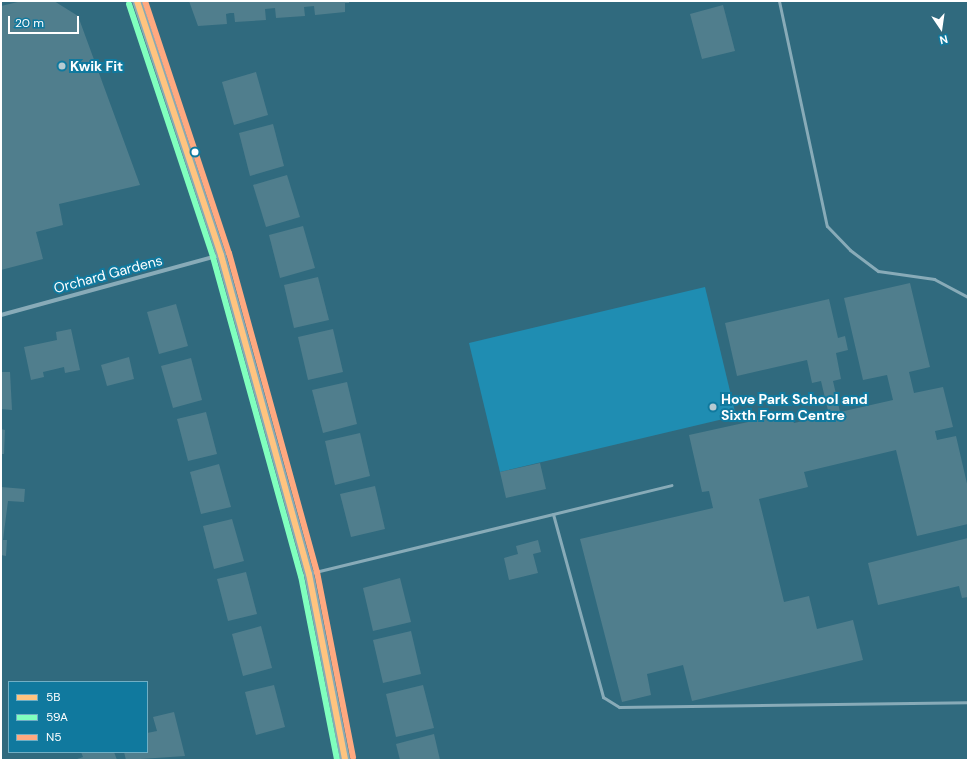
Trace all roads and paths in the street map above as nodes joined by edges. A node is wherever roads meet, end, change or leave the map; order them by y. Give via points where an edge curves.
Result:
1 (137, 1) edge
2 (779, 1) edge
3 (221, 255) junction
4 (968, 296) edge
5 (1, 315) edge
6 (671, 485) dead end
7 (553, 514) junction
8 (309, 574) junction
9 (968, 702) edge
10 (345, 760) edge

1 - 3 main road
2 - 4 lane via 827,226 850,250 878,271 934,279
3 - 5 street, Orchard Gardens
3 - 8 main road
6 - 7 lane
7 - 8 lane
7 - 9 lane via 603,698 619,707
8 - 10 main road

